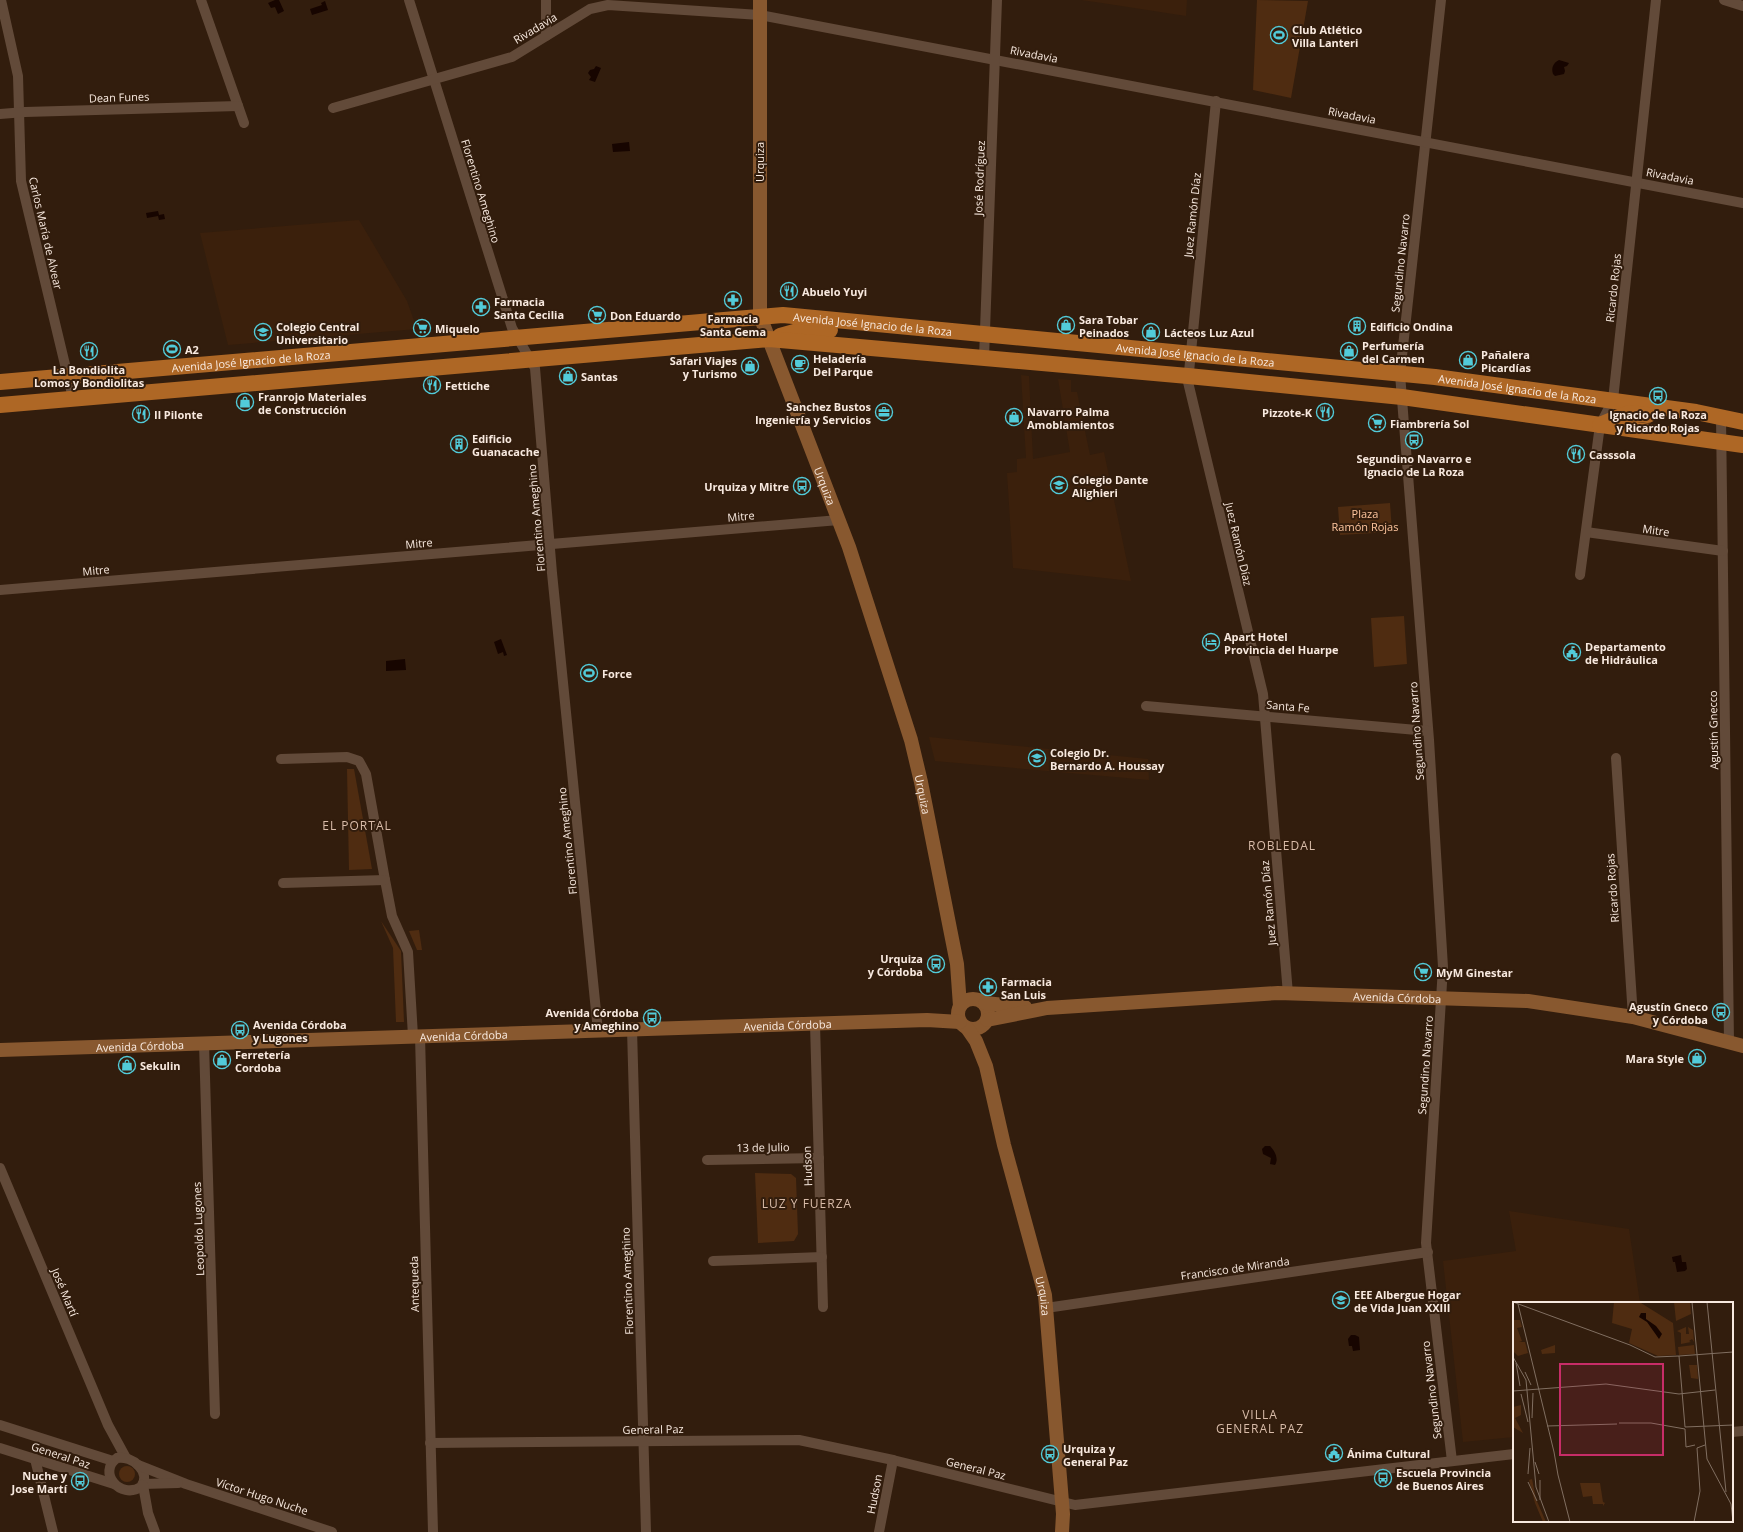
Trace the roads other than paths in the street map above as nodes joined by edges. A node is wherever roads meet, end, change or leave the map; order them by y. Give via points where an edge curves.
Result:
1 (1, 0) edge
2 (200, 0) edge
3 (409, 0) edge
4 (546, 0) edge
5 (760, 0) edge
6 (997, 0) edge
7 (1441, 0) edge
8 (1656, 0) edge
9 (1724, 0) edge
10 (1743, 6) edge
11 (760, 15) junction
12 (546, 36) junction
13 (995, 59) junction
14 (434, 79) junction
15 (1216, 102) junction
16 (238, 106) junction
17 (333, 108) dead end
18 (19, 112) junction
19 (0, 114) edge
20 (244, 123) dead end
21 (1425, 142) junction
22 (1636, 182) junction
23 (1743, 202) edge
24 (760, 317) junction
25 (871, 324) junction
26 (985, 335) junction
27 (517, 338) junction
28 (769, 339) junction
29 (1190, 354) junction
30 (984, 358) junction
31 (530, 359) junction
32 (1279, 362) junction
33 (1400, 374) junction
34 (68, 376) junction
35 (1188, 376) junction
36 (0, 382) edge
37 (1305, 388) junction
38 (1402, 397) junction
39 (73, 398) junction
40 (1613, 400) junction
41 (0, 405) edge
42 (1696, 412) junction
43 (1721, 417) junction
44 (1743, 422) edge
45 (1600, 424) junction
46 (1722, 441) junction
47 (1743, 445) edge
48 (839, 520) junction
49 (1586, 532) junction
50 (550, 544) junction
51 (1723, 551) junction
52 (1580, 575) dead end
53 (0, 590) edge
54 (1146, 706) dead end
55 (1264, 716) junction
56 (1428, 731) junction
57 (1616, 758) dead end
58 (281, 759) dead end
59 (384, 880) junction
60 (284, 884) dead end
61 (957, 964) junction
62 (1288, 994) junction
63 (1442, 998) junction
64 (980, 1001) junction
65 (959, 1007) junction
66 (1047, 1008) junction
67 (1633, 1017) junction
68 (927, 1020) junction
69 (986, 1022) junction
70 (815, 1024) junction
71 (964, 1025) junction
72 (632, 1029) junction
73 (598, 1031) junction
74 (416, 1036) junction
75 (1729, 1042) junction
76 (204, 1043) junction
77 (1743, 1046) edge
78 (0, 1050) edge
79 (986, 1066) junction
80 (819, 1158) junction
81 (707, 1160) dead end
82 (0, 1168) edge
83 (1428, 1252) junction
84 (822, 1257) junction
85 (713, 1261) dead end
86 (823, 1307) dead end
87 (1046, 1308) junction
88 (215, 1414) dead end
89 (0, 1425) edge
90 (108, 1425) junction
91 (1743, 1431) edge
92 (1733, 1432) edge
93 (644, 1441) junction
94 (430, 1443) junction
95 (0, 1448) edge
96 (1513, 1454) edge
97 (126, 1458) junction
98 (35, 1459) junction
99 (893, 1460) junction
100 (113, 1461) junction
101 (1452, 1461) junction
102 (138, 1465) junction
103 (114, 1484) junction
104 (143, 1484) junction
105 (186, 1484) junction
106 (131, 1490) junction
107 (1062, 1502) junction
108 (149, 1517) junction
109 (53, 1532) edge
110 (155, 1532) edge
111 (332, 1532) edge
112 (433, 1532) edge
113 (646, 1532) edge
114 (879, 1532) edge
115 (1062, 1532) edge

1 - 18 street, Carlos María de Alvear via 18,76
2 - 16 street
3 - 14 street, Florentino Ameghino
4 - 12 street
5 - 11 main road, Urquiza
6 - 13 street, José Rodríguez
7 - 21 street, Segundino Navarro
8 - 22 street, Ricardo Rojas
9 - 10 street
11 - 12 street, Rivadavia via 605,6 590,9
11 - 13 street, Rivadavia
11 - 24 main road, Urquiza
12 - 14 street, Rivadavia via 512,57
13 - 15 street, Rivadavia
13 - 26 street, José Rodríguez
14 - 17 street, Rivadavia
14 - 27 street, Florentino Ameghino
15 - 21 street, Rivadavia
15 - 29 street, Juez Ramón Díaz
16 - 18 street, Dean Funes
16 - 20 street
18 - 19 street, Dean Funes
18 - 34 street, Carlos María de Alvear via 21,181
21 - 22 street, Rivadavia
21 - 33 street, Segundino Navarro
22 - 23 street, Rivadavia
22 - 40 street, Ricardo Rojas
24 - 25 main road, Avenida José Ignacio de la Roza via 782,315
24 - 27 main road, Avenida José Ignacio de la Roza
24 - 28 main road, Urquiza
25 - 26 main road, Avenida José Ignacio de la Roza
25 - 28 main road via 844,332 806,329
26 - 29 main road, Avenida José Ignacio de la Roza
26 - 30 street, José Rodríguez
27 - 31 street, Florentino Ameghino
27 - 34 main road, Avenida José Ignacio de la Roza
28 - 30 main road, Avenida José Ignacio de la Roza
28 - 31 main road, Avenida José Ignacio de la Roza
28 - 48 main road, Urquiza
29 - 32 main road, Avenida José Ignacio de la Roza
29 - 35 street, Juez Ramón Díaz
30 - 35 main road, Avenida José Ignacio de la Roza
31 - 39 main road, Avenida José Ignacio de la Roza
31 - 50 street, Florentino Ameghino via 535,368
32 - 33 main road, Avenida José Ignacio de la Roza
32 - 35 main road via 1250,368 1215,367
33 - 37 main road via 1376,382 1339,381
33 - 38 street, Segundino Navarro
33 - 40 main road, Avenida José Ignacio de la Roza
34 - 36 main road, Avenida José Ignacio de la Roza
34 - 39 street, Carlos María de Alvear
35 - 37 main road, Avenida José Ignacio de la Roza
35 - 55 street, Juez Ramón Díaz via 1262,694
37 - 38 main road, Avenida José Ignacio de la Roza
38 - 45 main road, Avenida José Ignacio de la Roza
38 - 56 street, Segundino Navarro
39 - 41 main road, Avenida José Ignacio de la Roza
40 - 42 main road, Avenida José Ignacio de la Roza
40 - 45 street, Ricardo Rojas
42 - 43 main road, Avenida José Ignacio de la Roza
42 - 45 main road via 1651,415 1629,413
43 - 44 main road, Avenida José Ignacio de la Roza
43 - 46 street, Agustín Gnecco
45 - 46 main road, Avenida José Ignacio de la Roza
45 - 49 street, Ricardo Rojas
46 - 47 main road, Avenida José Ignacio de la Roza
46 - 51 street, Agustín Gnecco
48 - 50 street, Mitre
48 - 61 main road, Urquiza via 850,547 911,740
49 - 51 street, Mitre
49 - 52 street, Ricardo Rojas
50 - 53 street, Mitre
50 - 73 street, Florentino Ameghino
51 - 75 street, Agustín Gnecco
54 - 55 street, Santa Fe
55 - 56 street, Santa Fe
55 - 62 street, Juez Ramón Díaz
56 - 63 street, Segundino Navarro via 1443,967
57 - 67 street, Ricardo Rojas
58 - 59 street, Antequeda via 347,757 359,760 366,774
59 - 60 street
59 - 74 street, Antequeda via 392,916 408,952
61 - 64 main road, Urquiza
61 - 65 main road, Urquiza
62 - 63 main road, Avenida Córdoba
62 - 66 main road, Avenida Córdoba
63 - 67 main road, Avenida Córdoba via 1528,1001
63 - 83 street, Segundino Navarro
64 - 65 main road via 968,999
64 - 66 main road, Avenida Córdoba
64 - 69 main road via 988,1012
65 - 68 main road, Avenida Córdoba
65 - 71 main road via 958,1016
66 - 69 main road, Avenida Córdoba
67 - 75 main road, Avenida Córdoba
68 - 70 main road, Avenida Córdoba
68 - 71 main road, Avenida Córdoba
69 - 71 main road via 975,1029
69 - 79 main road, Urquiza
70 - 72 main road, Avenida Córdoba
70 - 80 street, Hudson
71 - 79 main road, Urquiza via 976,1042
72 - 73 main road, Avenida Córdoba
72 - 93 street, Florentino Ameghino
73 - 74 main road, Avenida Córdoba
74 - 76 main road, Avenida Córdoba
74 - 94 street, Antequeda
75 - 77 main road, Avenida Córdoba
76 - 78 main road, Avenida Córdoba
76 - 88 street, Leopoldo Lugones
79 - 87 main road, Urquiza via 1004,1145 1045,1295
80 - 81 street, 13 de Julio
80 - 84 street, Hudson
82 - 90 street, José Martí
83 - 87 street, Francisco de Miranda
83 - 101 street, Segundino Navarro
84 - 85 street
84 - 86 street, Hudson
87 - 107 main road, Urquiza
89 - 100 street
90 - 97 street, José Martí
90 - 100 street, José Martí
91 - 92 street
93 - 94 street, General Paz
93 - 99 street, General Paz via 799,1440
93 - 113 street, Florentino Ameghino
94 - 112 street, Antequeda
95 - 98 street, General Paz
96 - 101 street, General Paz
97 - 100 street via 117,1458
97 - 102 street via 134,1460
98 - 103 street, General Paz
98 - 109 street
99 - 107 street, General Paz
99 - 114 street, Hudson
100 - 103 street via 110,1476
101 - 107 street, General Paz via 1075,1505
102 - 104 street via 144,1476
102 - 105 street, Víctor Hugo Nuche
103 - 106 street via 122,1489
104 - 105 street, Víctor Hugo Nuche
104 - 106 street via 139,1489
104 - 108 street
105 - 111 street, Víctor Hugo Nuche
106 - 108 street
107 - 115 main road, Urquiza
108 - 110 street

